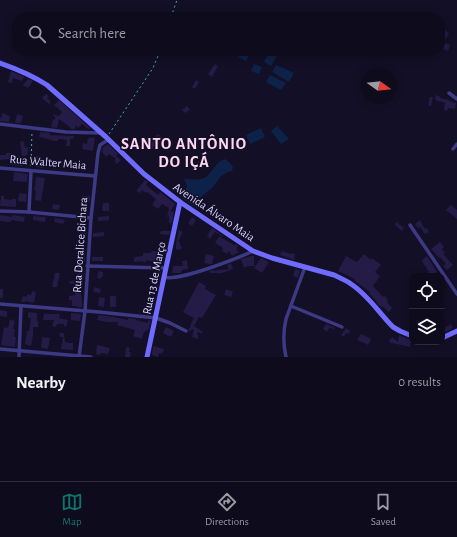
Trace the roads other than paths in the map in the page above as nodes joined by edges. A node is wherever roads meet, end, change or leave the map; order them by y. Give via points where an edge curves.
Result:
1 (0, 63) edge
2 (449, 93) dead end
3 (457, 99) edge
4 (0, 124) edge
5 (101, 133) junction
6 (107, 139) junction
7 (457, 144) edge
8 (453, 149) dead end
9 (0, 168) edge
10 (31, 171) junction
11 (95, 176) junction
12 (180, 202) junction
13 (0, 211) edge
14 (28, 212) junction
15 (91, 218) junction
16 (410, 225) dead end
17 (253, 251) junction
18 (87, 266) junction
19 (305, 267) junction
20 (166, 268) junction
21 (164, 277) junction
22 (457, 294) edge
23 (0, 304) edge
24 (21, 306) junction
25 (291, 306) junction
26 (85, 311) junction
27 (156, 318) junction
28 (342, 327) dead end
29 (186, 331) dead end
30 (457, 332) edge
31 (409, 335) edge
32 (445, 337) edge
33 (0, 349) edge
34 (20, 350) junction
35 (79, 356) edge
36 (19, 357) edge
37 (91, 357) edge
38 (147, 357) edge
39 (286, 357) edge

1 - 5 street, Avenida Álvaro Maia via 36,78 56,92
2 - 3 street
4 - 5 street via 32,129
5 - 6 street, Avenida Álvaro Maia
6 - 11 street, Rua Doralice Bichara via 99,148
6 - 12 street, Avenida Álvaro Maia via 144,174
7 - 8 street
9 - 10 street, Rua Walter Maia
10 - 11 street, Rua Walter Maia
10 - 14 street
11 - 15 street, Rua Doralice Bichara
12 - 17 street, Avenida Álvaro Maia
12 - 20 street, Rua 13 de Março
13 - 14 street
14 - 15 street
15 - 18 street, Rua Doralice Bichara
16 - 22 street
17 - 19 street, Avenida Álvaro Maia
17 - 21 street via 206,269 172,278
18 - 20 street
18 - 26 street, Rua Doralice Bichara
19 - 25 street
19 - 31 street, Avenida Álvaro Maia via 351,284 393,327
20 - 21 street, Rua 13 de Março
21 - 27 street, Rua 13 de Março
23 - 24 street
24 - 26 street
24 - 34 street
25 - 28 street
25 - 39 street via 284,331
26 - 27 street
26 - 35 street, Rua Doralice Bichara
27 - 29 street
27 - 38 street, Rua 13 de Março
30 - 32 street
33 - 34 street
34 - 35 street
34 - 36 street
35 - 37 street

